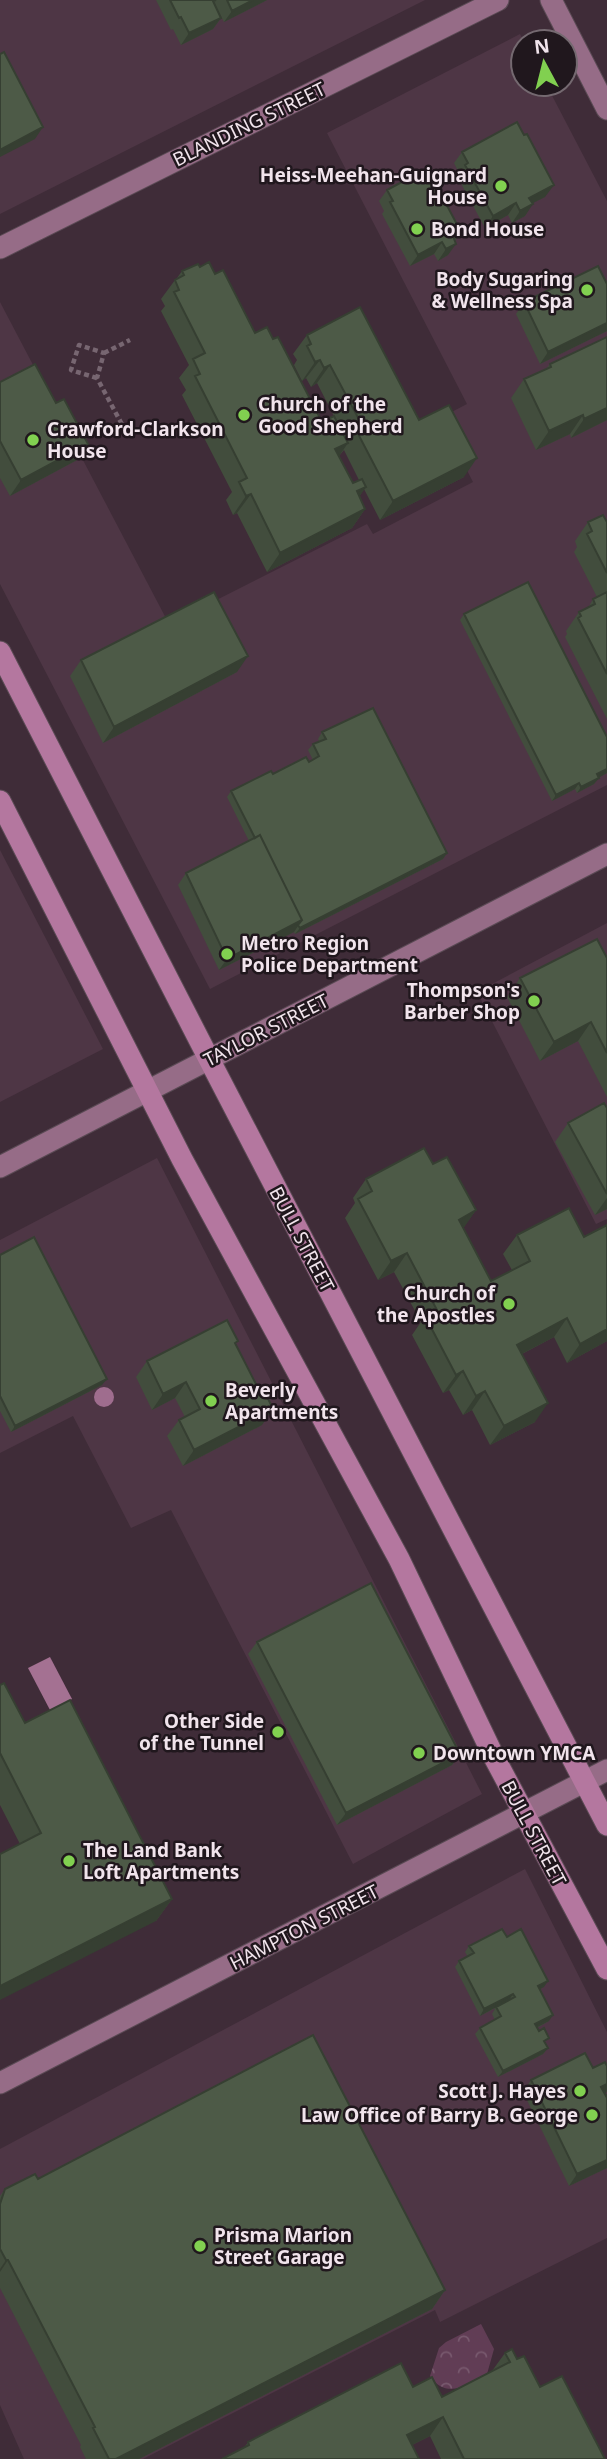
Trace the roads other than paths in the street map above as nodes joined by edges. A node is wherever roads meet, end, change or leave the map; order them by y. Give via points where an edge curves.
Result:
1 (498, 0) edge
2 (551, 0) edge
3 (607, 109) edge
4 (0, 248) edge
5 (0, 652) edge
6 (0, 801) edge
7 (607, 853) edge
8 (209, 1059) junction
9 (147, 1091) junction
10 (0, 1167) edge
11 (607, 1770) edge
12 (584, 1782) junction
13 (524, 1813) junction
14 (607, 1825) edge
15 (607, 1969) edge
16 (0, 2083) edge

1 - 4 street, BLANDING STREET
2 - 3 street
5 - 8 main road, BULL STREET
6 - 9 main road, BULL STREET
7 - 8 street, TAYLOR STREET
8 - 9 street, TAYLOR STREET
8 - 12 main road, BULL STREET
9 - 10 street, TAYLOR STREET
9 - 13 main road, BULL STREET via 398,1559
11 - 12 street, HAMPTON STREET
12 - 13 street, HAMPTON STREET
12 - 14 main road, BULL STREET
13 - 15 main road, BULL STREET
13 - 16 street, HAMPTON STREET

